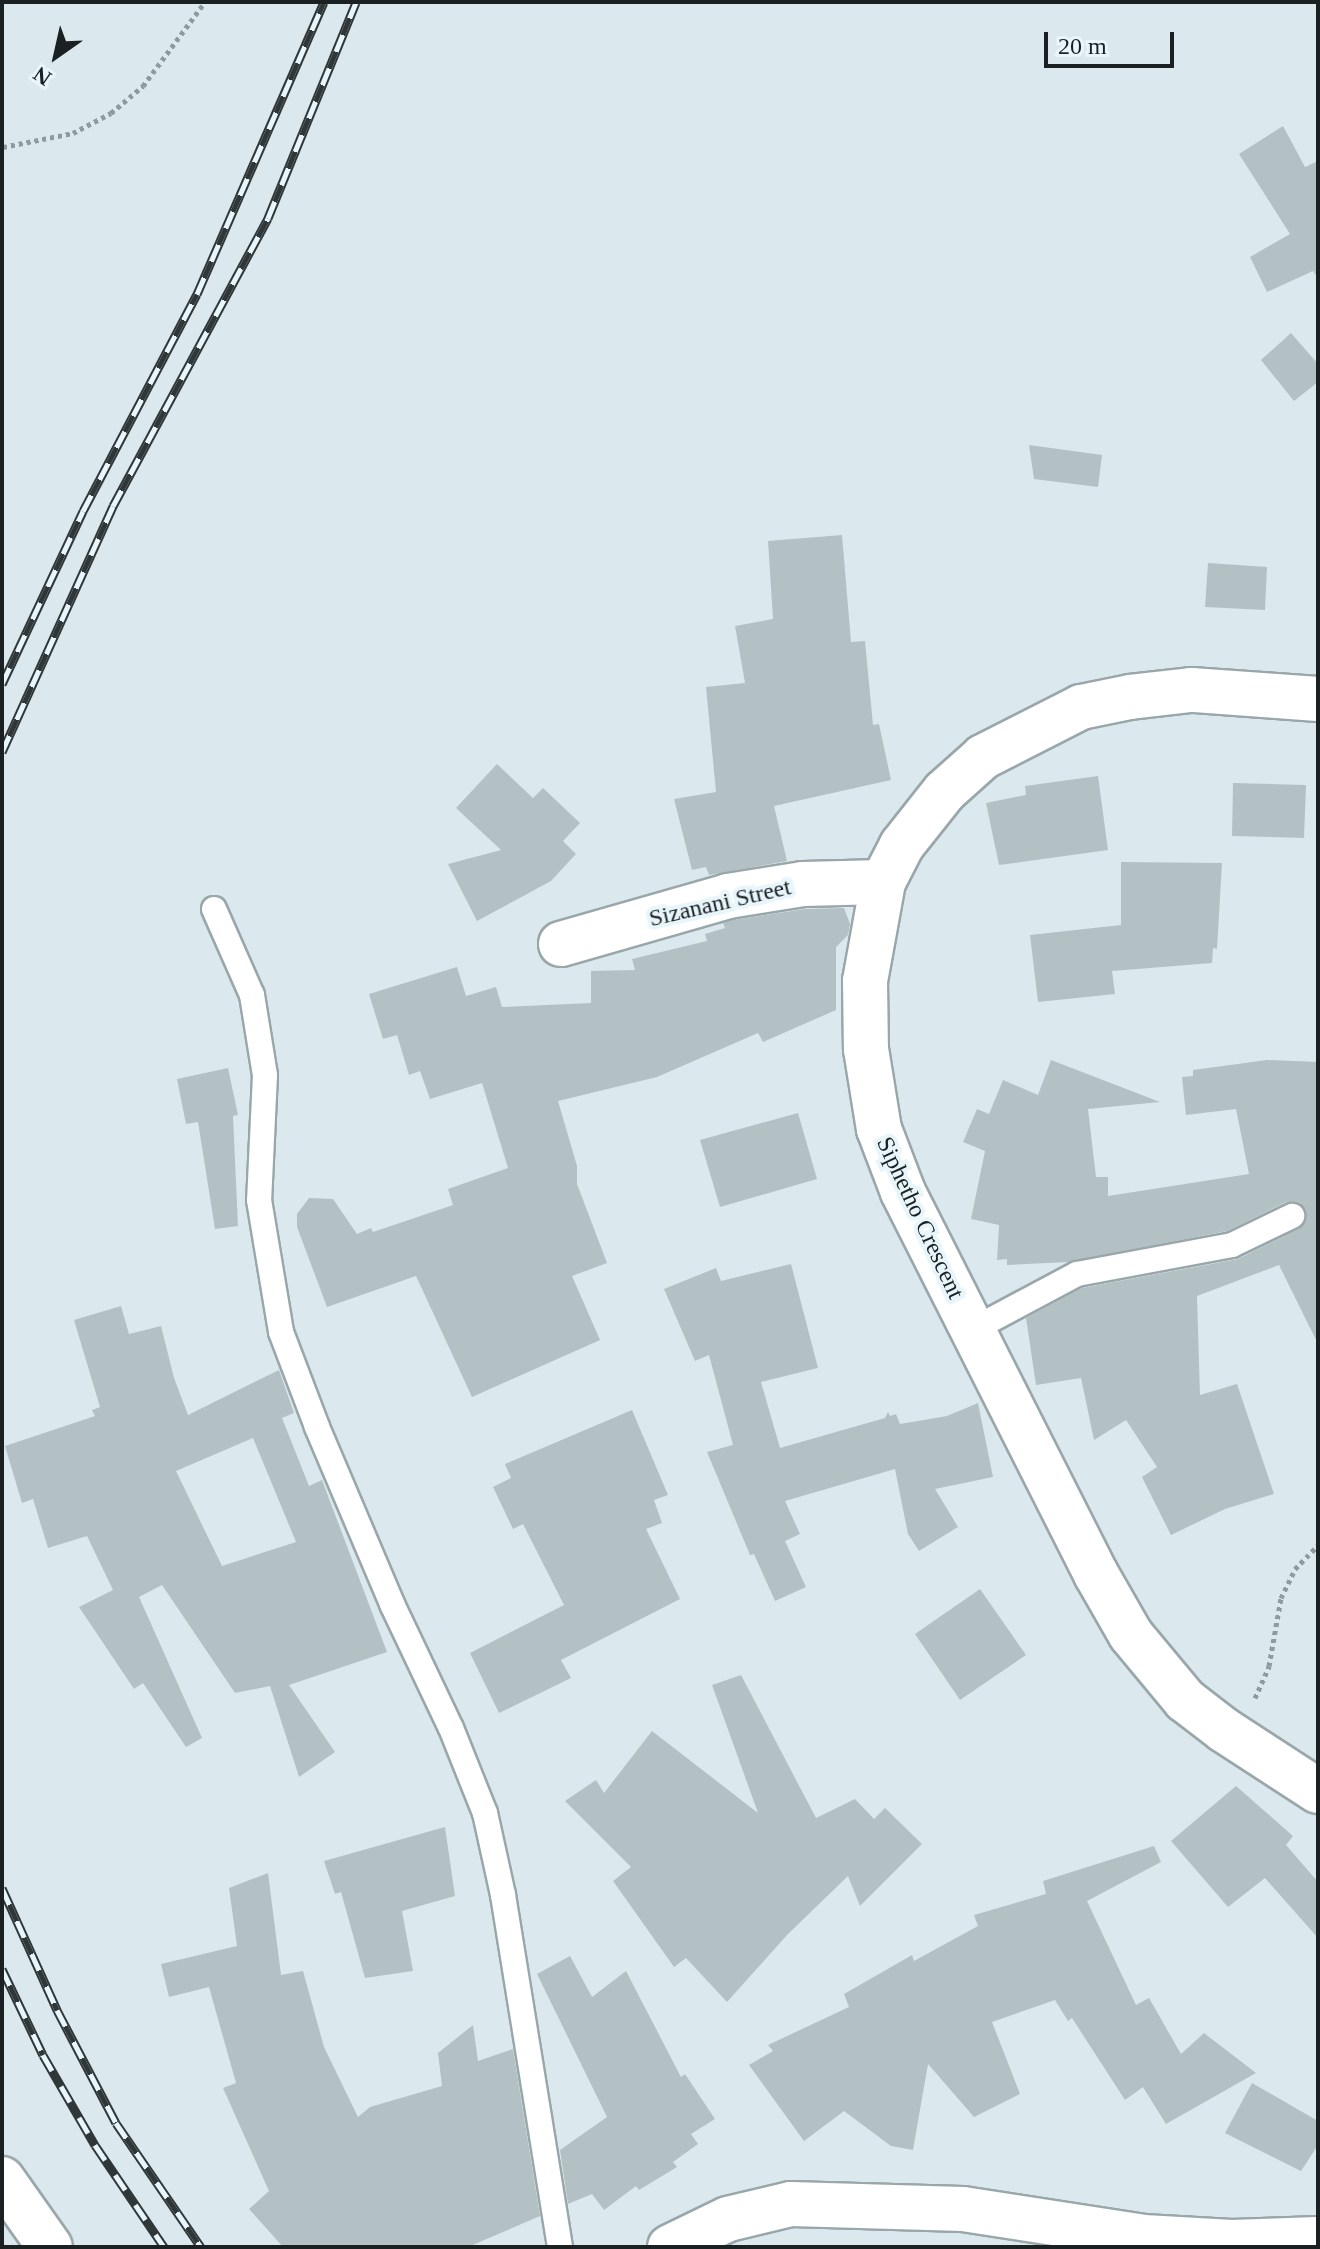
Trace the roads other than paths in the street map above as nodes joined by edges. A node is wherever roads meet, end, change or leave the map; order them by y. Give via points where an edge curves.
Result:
1 (1318, 699) edge
2 (883, 882) junction
3 (214, 909) dead end
4 (561, 944) dead end
5 (1292, 1216) dead end
6 (972, 1330) junction
7 (1318, 1791) edge
8 (2, 2179) edge
9 (1318, 2239) edge
10 (50, 2247) edge
11 (560, 2247) edge
12 (670, 2247) edge

1 - 2 street, Siphetho Crescent via 1191,690 1081,707 983,757 944,792 902,845
2 - 4 street, Sizanani Street via 803,884 728,896
2 - 6 street, Siphetho Crescent via 865,981 866,1049 879,1129 903,1192
3 - 11 lane via 252,995 261,1048 265,1075 259,1200 281,1332 328,1454 485,1813
5 - 6 lane via 1232,1245 1077,1274
6 - 7 street, Siphetho Crescent via 1131,1635 1185,1700
8 - 10 street
9 - 12 street via 1143,2237 963,2209 791,2204 728,2219

